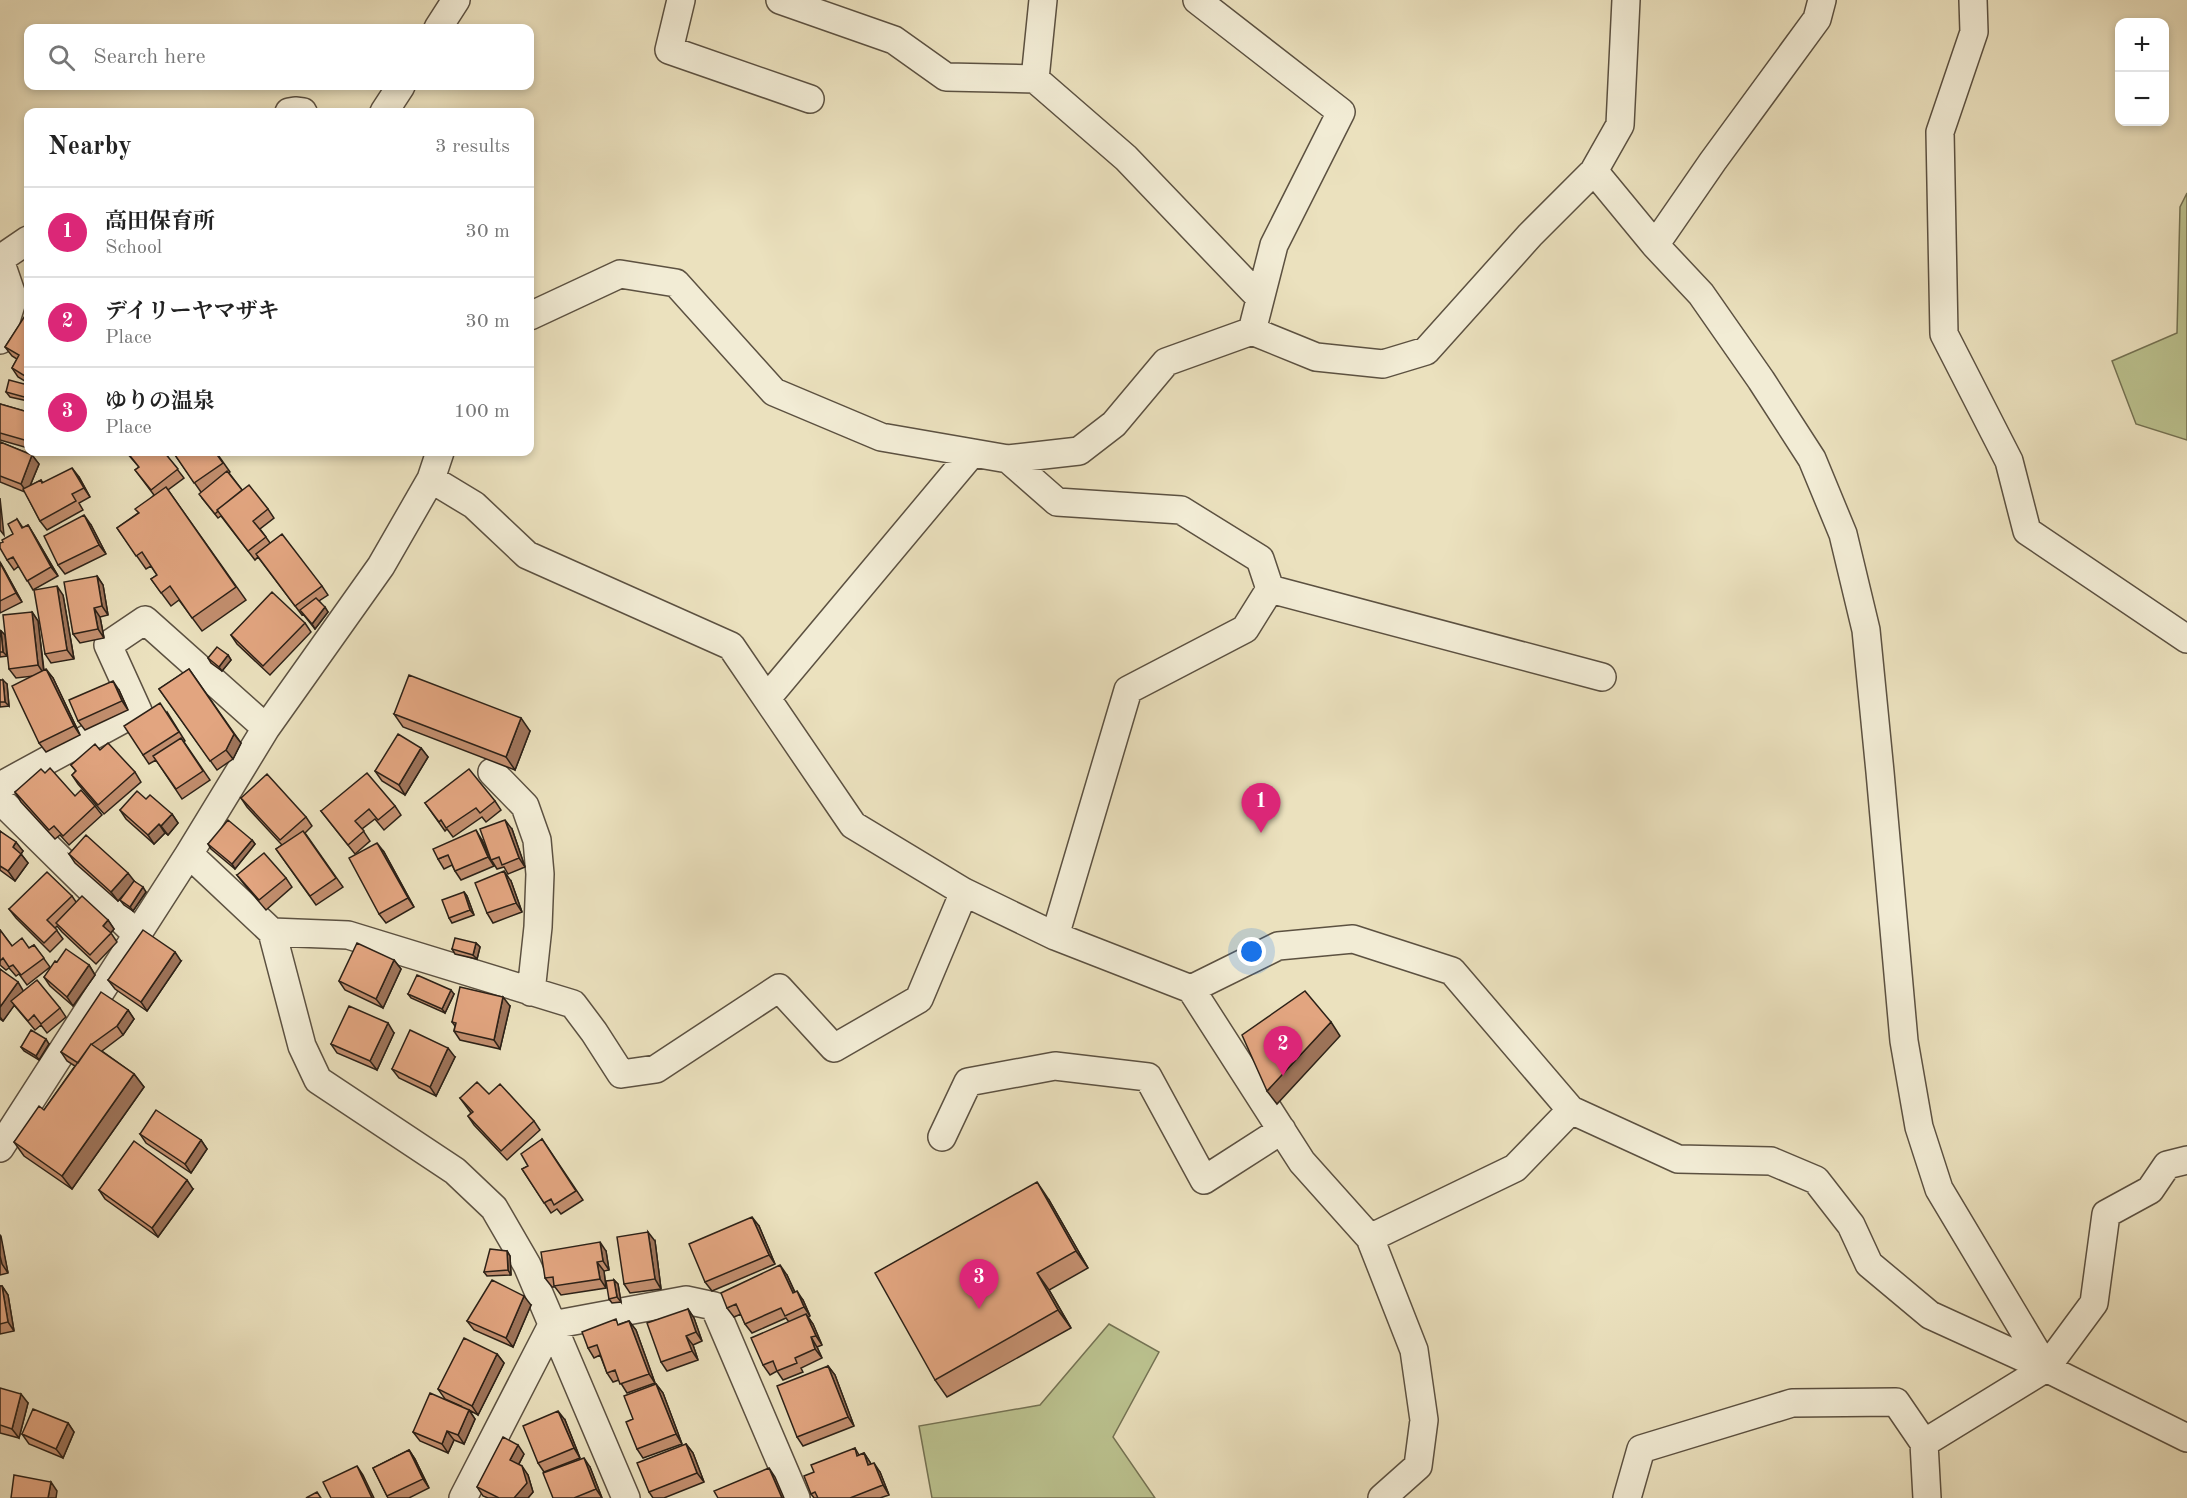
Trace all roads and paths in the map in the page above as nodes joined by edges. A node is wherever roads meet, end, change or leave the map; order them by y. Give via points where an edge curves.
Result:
1 (456, 0) edge
2 (681, 0) edge
3 (780, 0) edge
4 (1043, 0) edge
5 (1197, 0) edge
6 (1626, 0) edge
7 (1822, 0) edge
8 (1973, 0) edge
9 (441, 24) edge
10 (1035, 79) junction
11 (398, 90) edge
12 (810, 99) dead end
13 (387, 108) edge
14 (1594, 171) junction
15 (24, 243) edge
16 (1655, 245) junction
17 (0, 259) edge
18 (1260, 298) junction
19 (534, 314) edge
20 (1252, 331) junction
21 (0, 340) edge
22 (972, 453) junction
23 (439, 456) edge
24 (1008, 459) junction
25 (431, 479) junction
26 (1270, 589) junction
27 (2187, 639) edge
28 (1602, 676) dead end
29 (767, 698) junction
30 (266, 728) junction
31 (492, 772) edge
32 (0, 786) edge
33 (0, 800) edge
34 (189, 854) junction
35 (964, 892) junction
36 (273, 932) junction
37 (136, 934) junction
38 (1055, 936) junction
39 (1191, 990) junction
40 (531, 992) junction
41 (1571, 1110) junction
42 (1282, 1130) junction
43 (942, 1137) dead end
44 (0, 1148) edge
45 (2187, 1160) edge
46 (1370, 1238) junction
47 (552, 1325) junction
48 (2046, 1368) junction
49 (2187, 1438) edge
50 (1924, 1443) junction
51 (463, 1498) edge
52 (626, 1498) edge
53 (796, 1498) edge
54 (1382, 1498) edge
55 (1627, 1498) edge
56 (1927, 1498) edge

1 - 9 street
2 - 12 street via 669,50
3 - 10 street via 894,40 946,77
4 - 10 street
5 - 18 street via 1341,112 1274,245
6 - 14 street via 1620,125
7 - 16 street via 1817,19
8 - 27 street via 1974,32 1940,132 1944,334 2009,461 2027,531
10 - 18 street via 1126,158
11 - 13 street
14 - 16 street
14 - 20 street via 1426,351 1383,363 1316,357
15 - 17 street
16 - 48 street via 1701,294 1774,400 1812,459 1843,534 1866,630 1904,1041 1919,1127 1938,1189
17 - 21 street via 13,298
18 - 20 street
19 - 22 street via 620,274 676,283 774,392 881,437
20 - 24 street via 1166,362 1114,424 1079,452
22 - 24 street
22 - 29 street
23 - 25 street
24 - 26 street via 1057,502 1181,510 1260,559
25 - 29 street via 474,506 527,555 731,646
25 - 30 street via 381,566
26 - 28 street
26 - 38 street via 1245,629 1128,690
29 - 35 street via 853,825
30 - 32 street via 145,620 108,645 138,711
30 - 34 street
31 - 40 street via 525,806 537,840 538,927
33 - 37 street
34 - 36 street
34 - 37 street
35 - 38 street
35 - 40 street via 919,999 834,1048 779,988 656,1069 621,1074 573,1004
36 - 40 street via 348,934
36 - 47 street via 303,1046 318,1080 455,1171 494,1209 527,1265
37 - 44 street
38 - 39 street
39 - 41 street via 1278,946 1353,939 1452,971
39 - 42 street
41 - 46 street via 1515,1168
41 - 48 street via 1678,1159 1771,1161 1816,1180 1851,1225 1869,1264 1930,1315
42 - 43 street via 1204,1180 1148,1077 1055,1066 968,1082
42 - 46 street via 1302,1162
45 - 48 street via 2167,1165 2150,1190 2106,1214 2094,1303
46 - 54 street via 1414,1350 1424,1420 1418,1467
47 - 51 street
47 - 52 street
47 - 53 street via 686,1300 714,1306
48 - 49 street
48 - 50 street
50 - 55 street via 1896,1402 1792,1403 1641,1449
50 - 56 street

